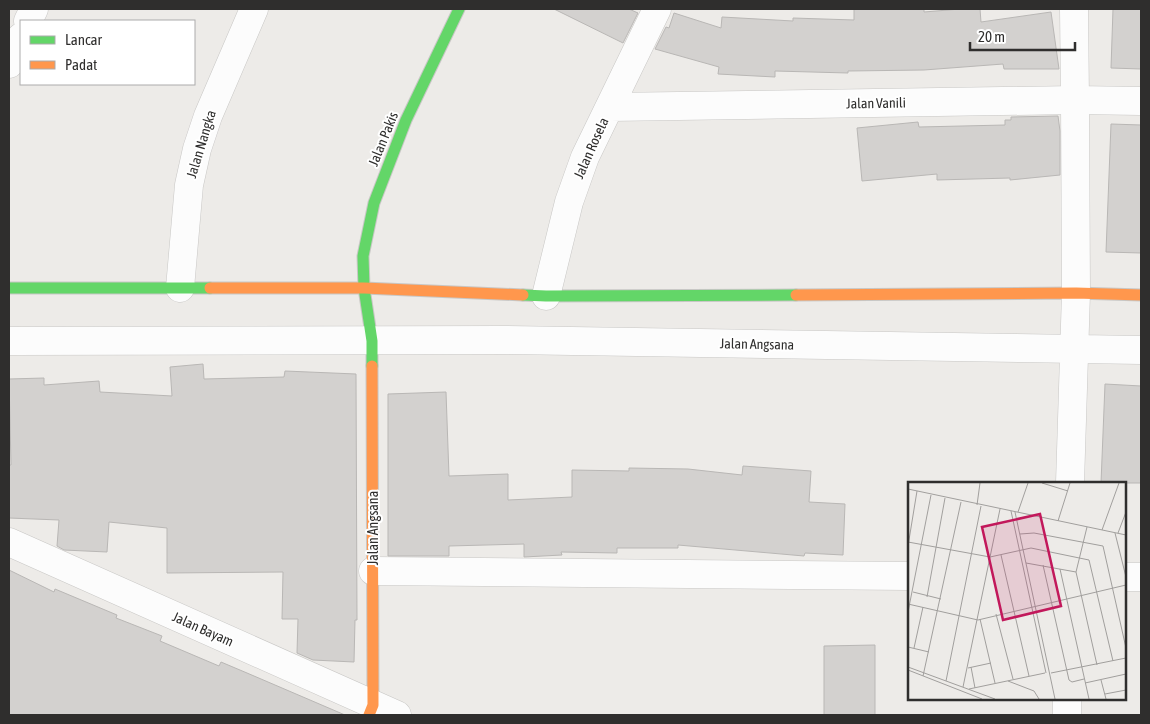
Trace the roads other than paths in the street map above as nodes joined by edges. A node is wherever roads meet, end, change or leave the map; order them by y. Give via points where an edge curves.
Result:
1 (254, 9) edge
2 (458, 9) edge
3 (657, 9) edge
4 (1074, 9) edge
5 (20, 39) edge
6 (9, 64) edge
7 (1075, 100) junction
8 (1141, 101) edge
9 (610, 107) junction
10 (9, 288) edge
11 (180, 288) junction
12 (364, 288) junction
13 (1076, 293) junction
14 (1141, 295) edge
15 (546, 296) junction
16 (372, 340) junction
17 (9, 341) edge
18 (1075, 349) junction
19 (1141, 350) edge
20 (1070, 482) edge
21 (9, 542) edge
22 (373, 571) junction
23 (908, 576) edge
24 (1125, 577) edge
25 (1141, 577) edge
26 (1067, 699) edge
27 (380, 712) edge
28 (1067, 715) edge

1 - 11 street, Jalan Nangka via 208,116 197,150 188,185
2 - 12 street, Jalan Pakis via 406,120 374,203 363,256
3 - 9 street, Jalan Rosela
4 - 7 street
5 - 6 street
7 - 8 street, Jalan Vanili
7 - 9 street, Jalan Vanili
7 - 13 street
9 - 15 street, Jalan Rosela via 584,157
10 - 11 street
11 - 12 street
12 - 15 street
12 - 16 street, Jalan Pakis
13 - 14 street
13 - 15 street
13 - 18 street
16 - 17 street, Jalan Angsana
16 - 18 street, Jalan Angsana
16 - 22 street, Jalan Angsana
18 - 19 street, Jalan Angsana
18 - 20 street
21 - 27 street, Jalan Bayam
22 - 23 street
22 - 27 street, Jalan Angsana
24 - 25 street
26 - 28 street

